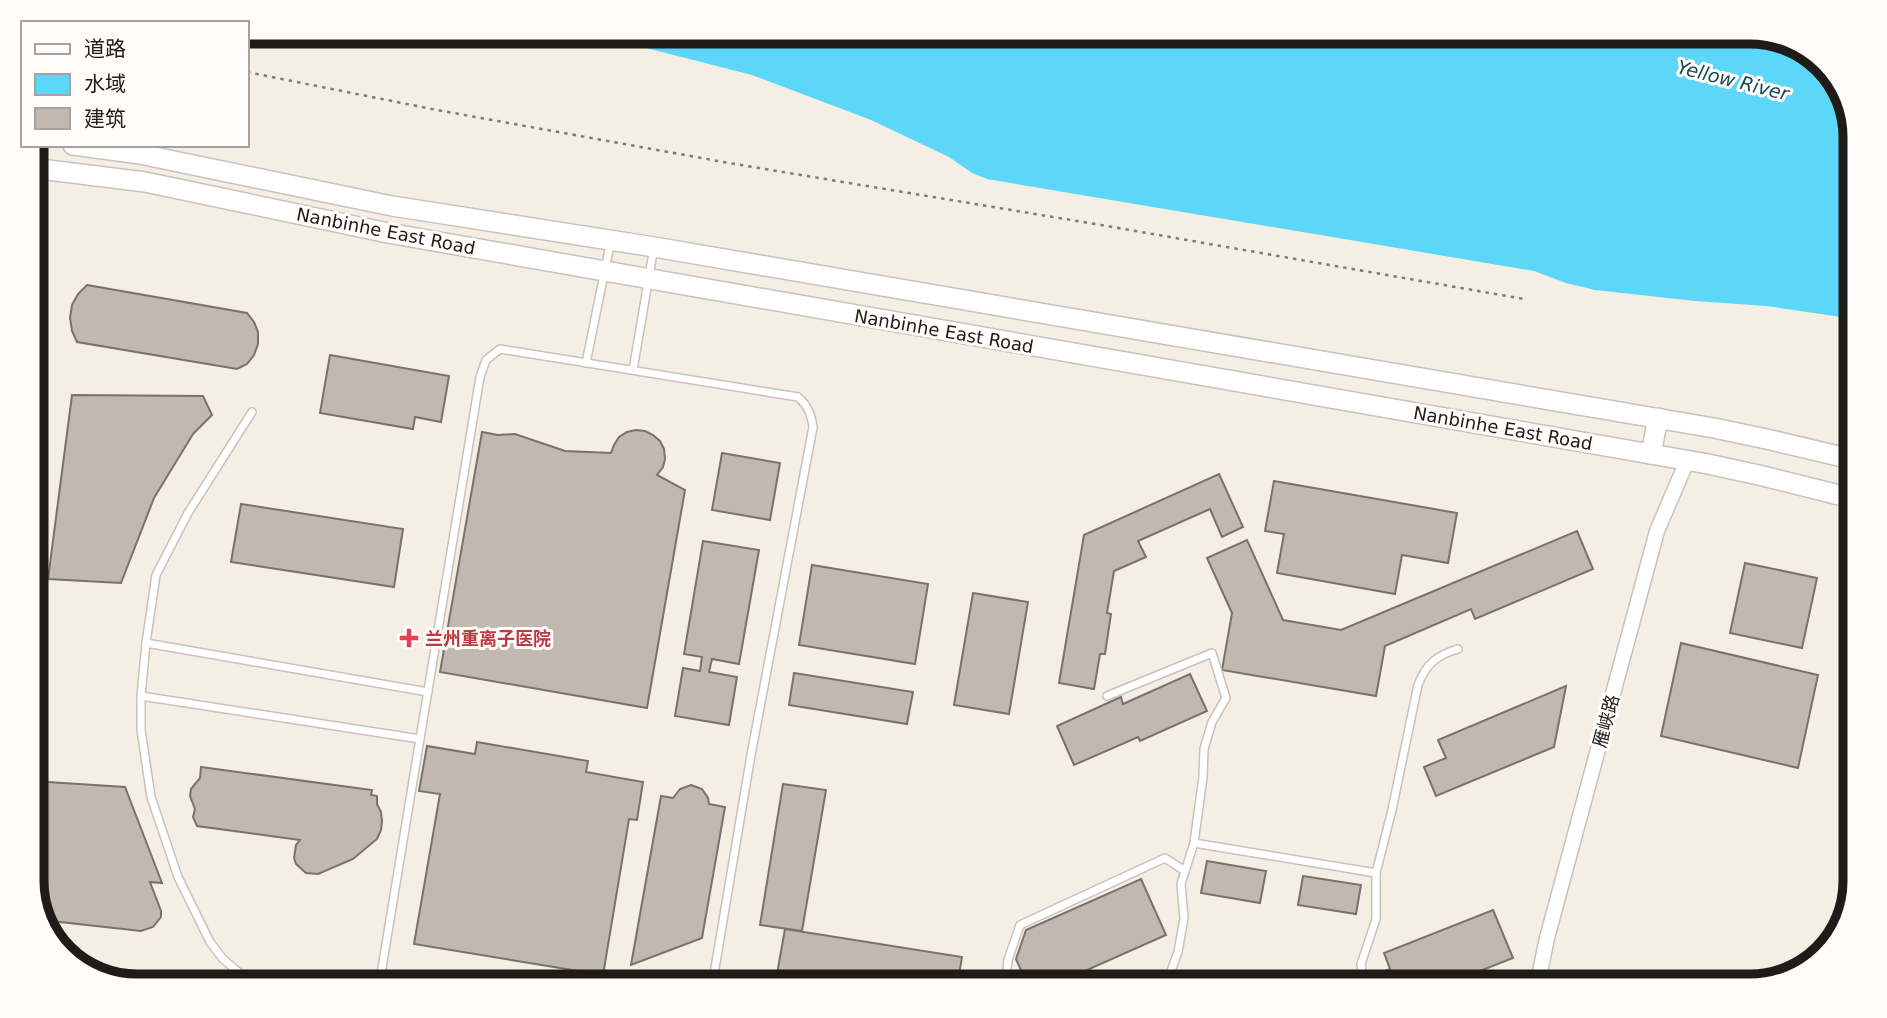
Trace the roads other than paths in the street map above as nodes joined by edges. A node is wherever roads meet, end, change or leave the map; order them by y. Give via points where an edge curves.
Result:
1 (88, 147) edge
2 (44, 169) edge
3 (611, 240) junction
4 (654, 247) junction
5 (605, 271) junction
6 (649, 279) junction
7 (586, 363) junction
8 (633, 370) junction
9 (252, 412) dead end
10 (1658, 418) junction
11 (1651, 454) junction
12 (1843, 457) edge
13 (1687, 461) junction
14 (1843, 496) edge
15 (146, 643) junction
16 (1458, 649) dead end
17 (428, 692) junction
18 (141, 695) junction
19 (1107, 696) dead end
20 (420, 739) junction
21 (1194, 843) junction
22 (1185, 871) junction
23 (1376, 873) junction
24 (240, 974) edge
25 (381, 974) edge
26 (714, 974) edge
27 (1006, 974) edge
28 (1170, 974) edge
29 (1362, 974) edge
30 (1540, 974) edge

1 - 3 main road, Nanbinhe East Road via 392,206
2 - 5 main road, Nanbinhe East Road via 145,182 388,233
3 - 4 main road, Nanbinhe East Road
3 - 5 lane
4 - 6 lane
4 - 10 main road, Nanbinhe East Road
5 - 6 main road, Nanbinhe East Road
5 - 7 lane
6 - 8 lane
6 - 11 main road, Nanbinhe East Road
7 - 8 lane
7 - 17 lane via 500,349 482,368
8 - 26 lane via 798,397 811,415 813,427
9 - 15 lane via 188,513 156,575
10 - 11 main road
10 - 12 main road, Nanbinhe East Road
11 - 13 main road, Nanbinhe East Road
13 - 14 main road, Nanbinhe East Road
13 - 30 street, 雁峡路 via 1657,531
15 - 17 lane
15 - 18 lane
16 - 23 lane via 1433,660 1423,671
17 - 20 lane
18 - 20 lane
18 - 24 lane via 151,797 178,877 209,942
19 - 21 lane via 1212,653 1226,698 1204,748
20 - 25 lane
21 - 22 lane
21 - 23 lane
22 - 27 lane via 1165,858 1020,925
22 - 28 lane via 1181,884 1184,918
23 - 29 lane via 1376,919 1361,964

